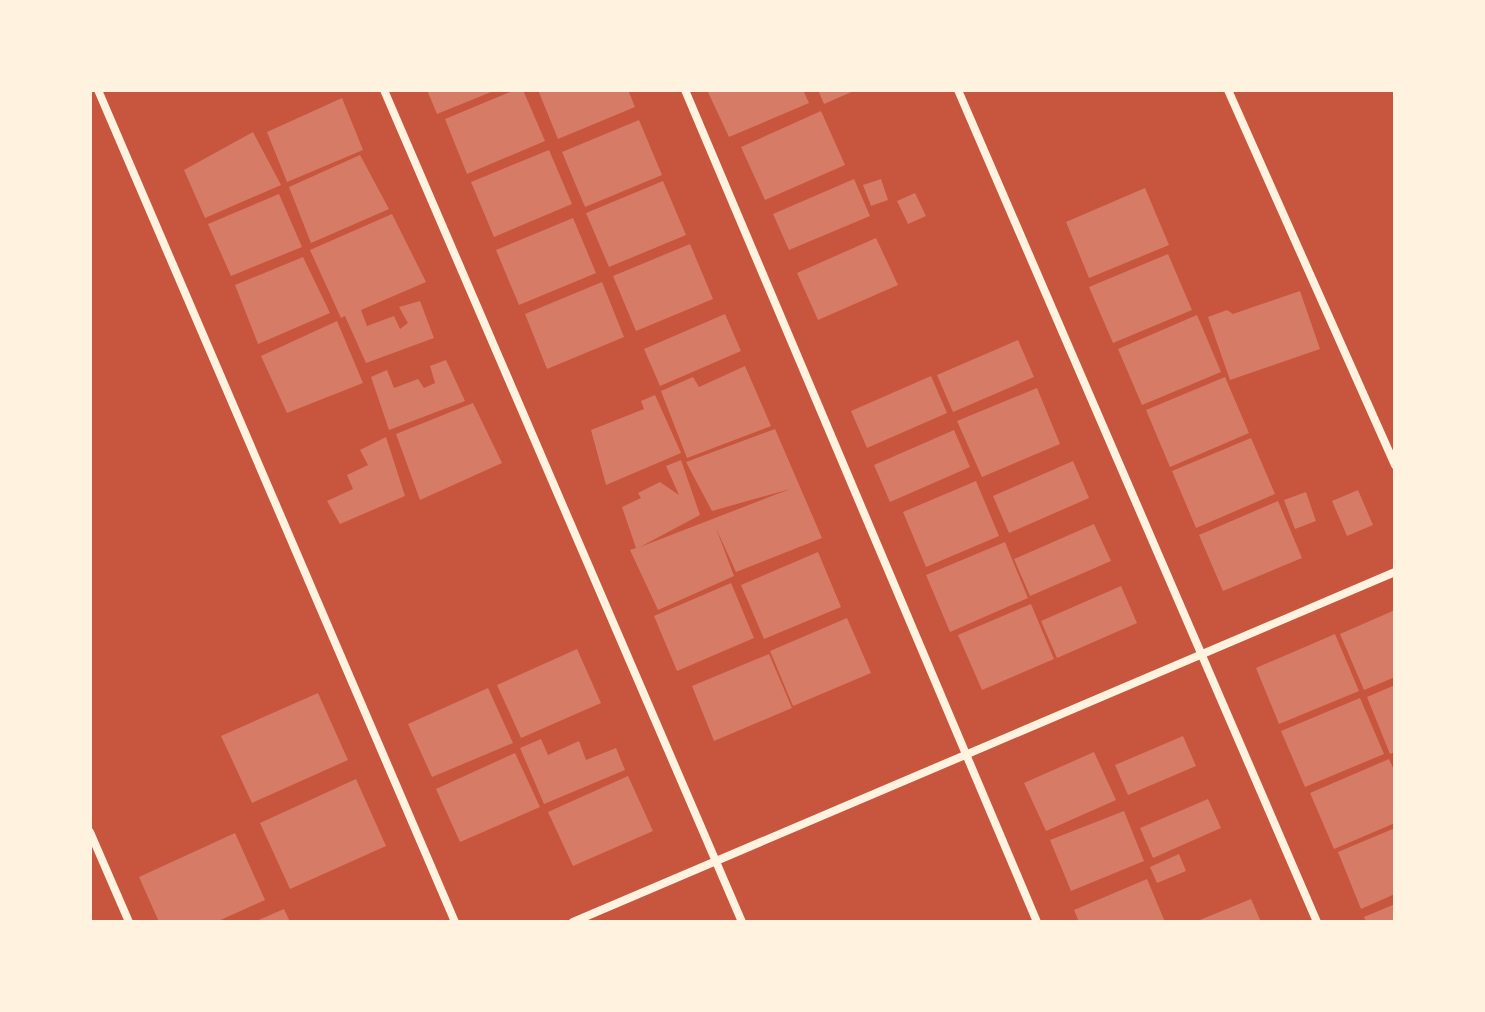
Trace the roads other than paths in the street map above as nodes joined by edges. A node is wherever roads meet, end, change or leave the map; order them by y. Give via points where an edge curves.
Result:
1 (98, 90) edge
2 (384, 90) edge
3 (685, 90) edge
4 (958, 90) edge
5 (1228, 90) edge
6 (1395, 465) edge
7 (1395, 572) edge
8 (1201, 654) junction
9 (967, 754) junction
10 (90, 832) edge
11 (715, 862) junction
12 (129, 922) edge
13 (455, 922) edge
14 (573, 922) edge
15 (742, 922) edge
16 (1037, 922) edge
17 (1317, 922) edge

1 - 13 street
2 - 11 street
3 - 9 street
4 - 8 street
5 - 6 street
7 - 8 street
8 - 9 street
8 - 17 street
9 - 11 street
9 - 16 street
10 - 12 street
11 - 14 street
11 - 15 street

